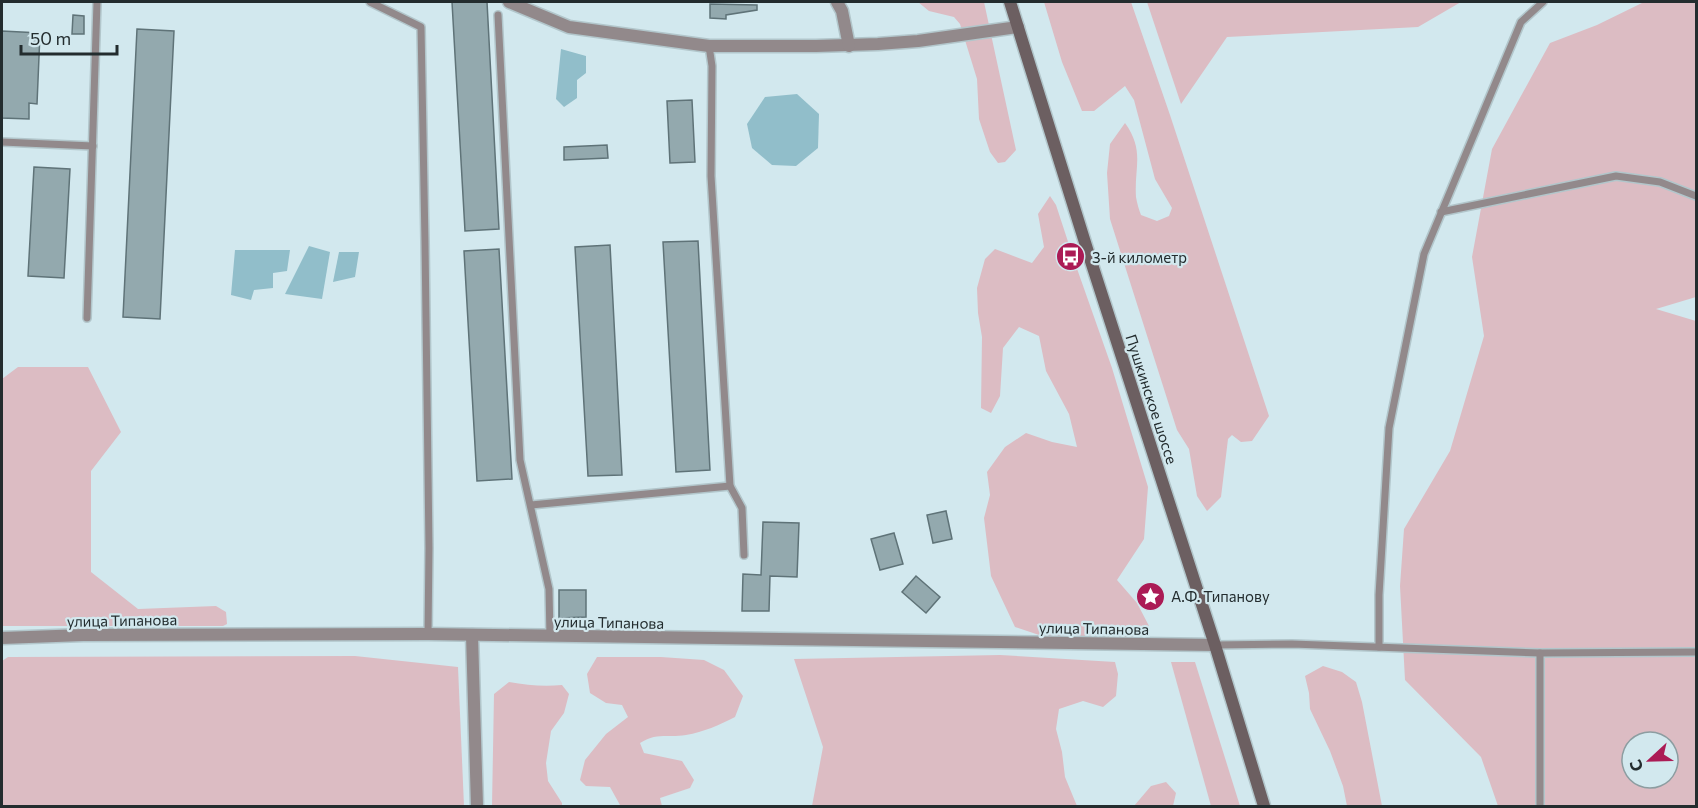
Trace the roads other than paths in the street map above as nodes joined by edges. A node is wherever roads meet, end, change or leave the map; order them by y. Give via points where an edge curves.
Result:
1 (97, 2) edge
2 (370, 2) edge
3 (509, 2) edge
4 (837, 2) edge
5 (1010, 2) edge
6 (1543, 2) edge
7 (498, 15) dead end
8 (1018, 27) junction
9 (709, 46) junction
10 (849, 46) junction
11 (2, 142) edge
12 (93, 146) junction
13 (1696, 196) edge
14 (1441, 212) junction
15 (87, 318) dead end
16 (730, 486) junction
17 (531, 505) junction
18 (744, 555) dead end
19 (428, 634) junction
20 (472, 635) junction
21 (550, 637) junction
22 (2, 638) edge
23 (1215, 645) junction
24 (1378, 646) junction
25 (1696, 652) edge
26 (1540, 653) junction
27 (477, 807) edge
28 (1264, 807) edge
29 (1540, 807) edge

1 - 12 lane
2 - 19 lane via 421,27
3 - 9 street via 569,27
4 - 10 street
5 - 8 main road, Пушкинское шоссе
6 - 14 lane via 1521,22
7 - 17 lane via 520,460
8 - 10 street
8 - 23 main road, Пушкинское шоссе
9 - 10 street
9 - 16 lane via 711,176
11 - 12 lane
12 - 15 lane
13 - 14 lane via 1660,182 1616,176
14 - 24 lane via 1424,254 1389,428
16 - 17 lane
16 - 18 lane via 742,508
17 - 21 lane via 549,589
19 - 20 street, улица Типанова
19 - 22 street, улица Типанова via 82,634
20 - 21 street, улица Типанова
20 - 27 street
21 - 23 street, улица Типанова
23 - 24 lane
23 - 28 main road, Пушкинское шоссе
24 - 26 lane
25 - 26 lane
26 - 29 lane

